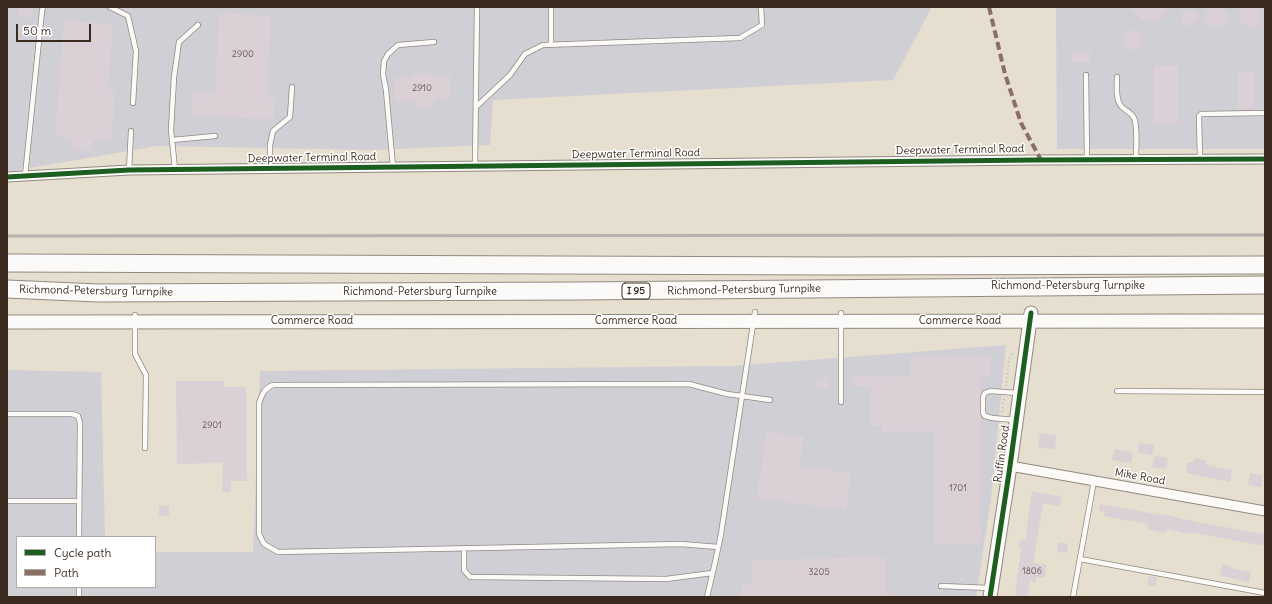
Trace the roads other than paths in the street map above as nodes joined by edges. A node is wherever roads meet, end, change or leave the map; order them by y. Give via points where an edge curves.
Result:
1 (43, 7) edge
2 (110, 7) edge
3 (477, 7) edge
4 (551, 7) edge
5 (761, 7) edge
6 (198, 25) dead end
7 (434, 42) dead end
8 (552, 45) junction
9 (1086, 75) dead end
10 (1117, 77) dead end
11 (292, 87) dead end
12 (133, 103) dead end
13 (476, 107) junction
14 (1265, 113) edge
15 (131, 131) dead end
16 (215, 136) dead end
17 (172, 140) junction
18 (1136, 159) junction
19 (1200, 159) junction
20 (1265, 159) edge
21 (1086, 160) junction
22 (475, 166) junction
23 (393, 167) junction
24 (270, 168) junction
25 (175, 169) junction
26 (129, 170) junction
27 (25, 176) junction
28 (7, 177) edge
29 (7, 263) edge
30 (1265, 265) edge
31 (1265, 285) edge
32 (7, 289) edge
33 (1265, 313) edge
34 (7, 314) edge
35 (754, 316) junction
36 (841, 317) junction
37 (1030, 317) junction
38 (135, 318) junction
39 (1265, 321) edge
40 (7, 322) edge
41 (1117, 391) dead end
42 (1265, 392) edge
43 (1020, 393) junction
44 (742, 396) junction
45 (770, 400) dead end
46 (841, 402) dead end
47 (7, 414) edge
48 (1016, 420) junction
49 (145, 448) dead end
50 (1010, 466) junction
51 (1094, 481) junction
52 (7, 501) edge
53 (79, 501) junction
54 (1265, 512) edge
55 (79, 536) edge
56 (718, 546) junction
57 (464, 548) junction
58 (1080, 558) junction
59 (712, 573) junction
60 (941, 586) dead end
61 (991, 592) edge
62 (1265, 593) edge
63 (707, 597) edge
64 (1073, 597) edge

1 - 27 lane
2 - 12 lane via 128,16 135,44
3 - 13 lane
4 - 8 lane
5 - 8 lane via 762,25 740,38
6 - 17 lane via 179,42 174,77
7 - 23 lane via 398,45 384,61 383,74
8 - 13 lane via 543,45 525,54 510,75
9 - 21 lane
10 - 18 lane via 1118,102 1134,118
11 - 24 lane via 290,117 273,131
13 - 22 lane
14 - 19 lane via 1201,114
15 - 26 lane
16 - 17 lane
17 - 25 lane
18 - 19 street, Deepwater Terminal Road
18 - 21 street, Deepwater Terminal Road
19 - 20 street, Deepwater Terminal Road
21 - 22 street, Deepwater Terminal Road
22 - 23 street, Deepwater Terminal Road
23 - 24 street, Deepwater Terminal Road
24 - 25 street, Deepwater Terminal Road
25 - 26 street, Deepwater Terminal Road
26 - 27 street, Deepwater Terminal Road
27 - 28 street, Deepwater Terminal Road
29 - 30 highway, Richmond-Petersburg Turnpike
31 - 32 highway, Richmond-Petersburg Turnpike / I 95 via 544,292 98,293
33 - 37 main road, Commerce Road
34 - 38 main road, Commerce Road
35 - 36 main road, Commerce Road
35 - 38 main road, Commerce Road
35 - 44 lane
36 - 37 main road, Commerce Road
36 - 46 lane
37 - 39 main road, Commerce Road
37 - 43 main road, Ruffin Road
38 - 40 main road, Commerce Road
38 - 49 lane via 135,354 146,375
41 - 42 lane
43 - 48 main road, Ruffin Road
43 - 48 lane via 990,391 983,397 985,416
44 - 45 lane
44 - 56 lane
44 - 57 lane via 689,384 273,385 263,393 259,403 259,534 264,544 278,552
47 - 53 lane via 78,416
48 - 50 main road, Ruffin Road
50 - 51 street, Mike Road
50 - 61 main road, Ruffin Road
51 - 54 street, Mike Road
51 - 58 lane
52 - 53 lane
53 - 55 lane
56 - 57 lane via 681,544
56 - 59 lane
57 - 59 lane via 464,570 470,577 666,579
58 - 62 lane
58 - 64 lane
59 - 63 lane
60 - 61 lane

